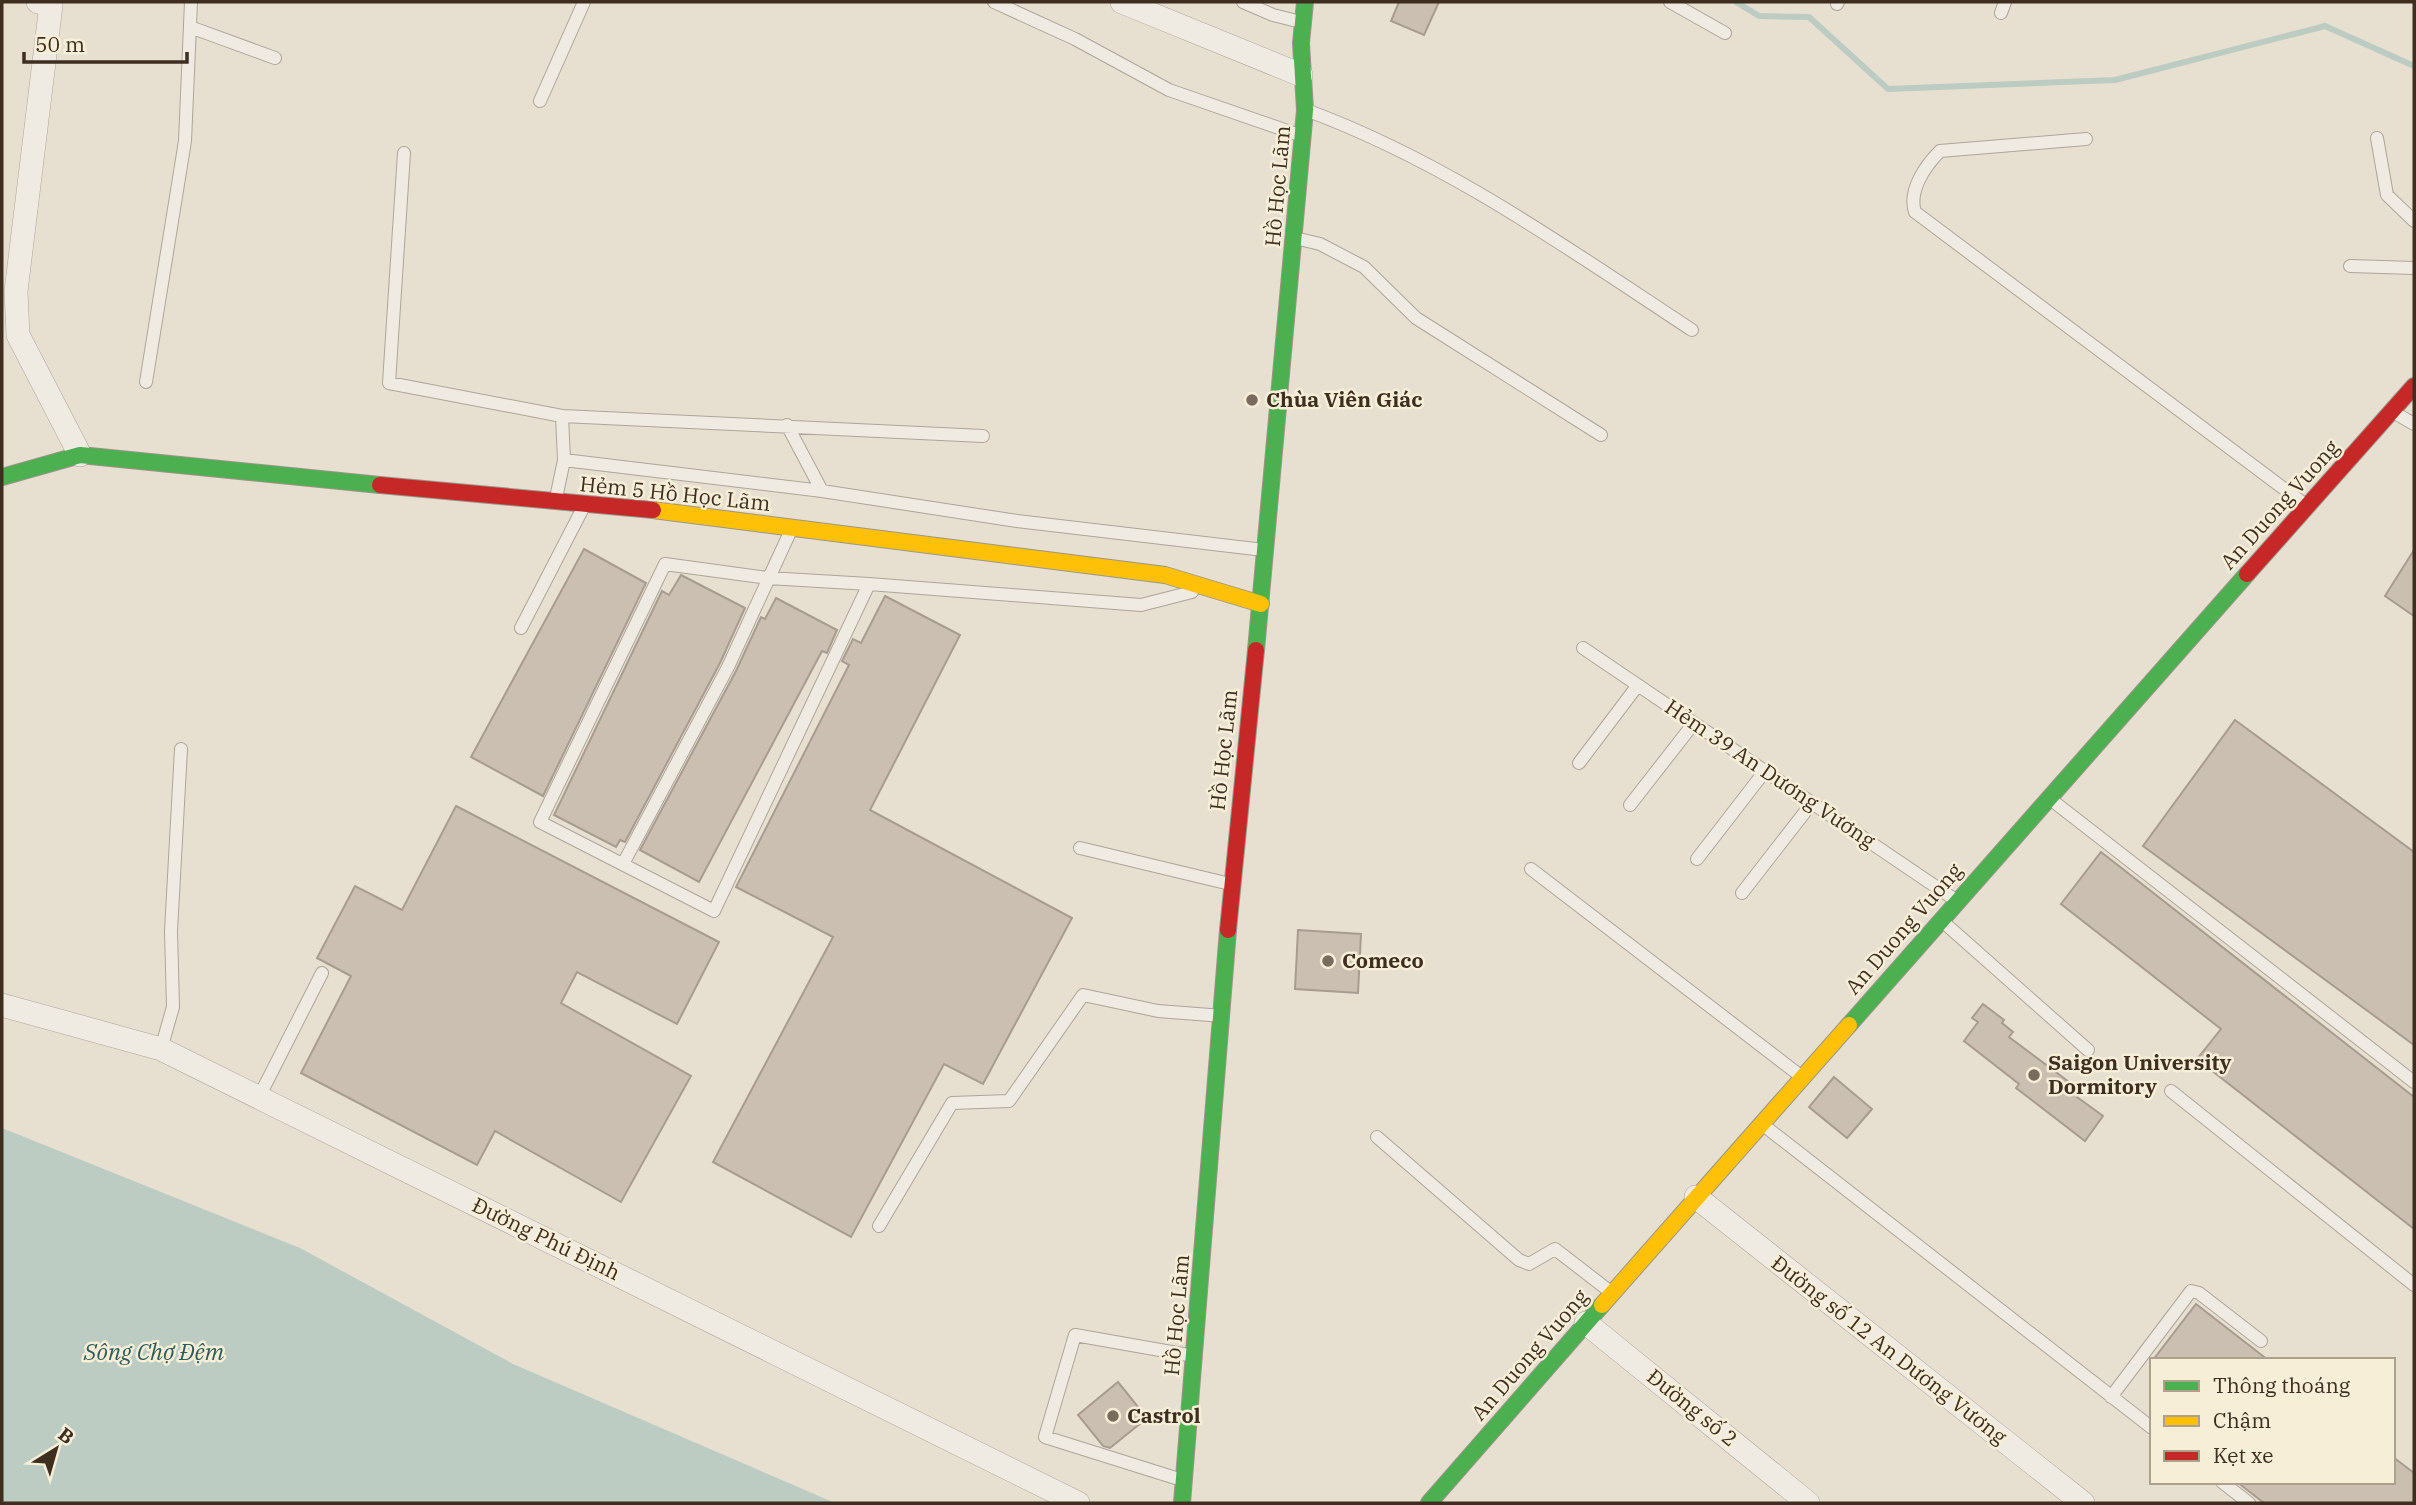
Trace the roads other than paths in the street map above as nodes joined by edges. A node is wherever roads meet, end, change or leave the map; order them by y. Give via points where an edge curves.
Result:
1 (38, 2) edge
2 (191, 2) edge
3 (584, 2) edge
4 (994, 2) edge
5 (1122, 2) edge
6 (1243, 2) edge
7 (1305, 2) edge
8 (1670, 2) edge
9 (1301, 22) junction
10 (190, 27) junction
11 (1725, 33) dead end
12 (275, 58) dead end
13 (1301, 75) junction
14 (540, 102) dead end
15 (1306, 110) junction
16 (1303, 136) junction
17 (2377, 138) dead end
18 (2086, 139) dead end
19 (404, 153) dead end
20 (2414, 221) edge
21 (1294, 238) junction
22 (2350, 266) dead end
23 (2414, 268) edge
24 (9, 298) edge
25 (1692, 330) dead end
26 (146, 382) dead end
27 (2414, 386) edge
28 (2392, 411) junction
29 (562, 416) junction
30 (2414, 424) edge
31 (787, 425) junction
32 (1601, 435) dead end
33 (983, 436) dead end
34 (80, 456) junction
35 (564, 460) junction
36 (2, 477) edge
37 (822, 491) junction
38 (586, 502) junction
39 (555, 503) junction
40 (2307, 506) junction
41 (792, 528) junction
42 (1265, 550) junction
43 (768, 578) junction
44 (869, 584) junction
45 (1205, 587) junction
46 (1261, 604) junction
47 (521, 628) dead end
48 (1583, 648) dead end
49 (1638, 685) junction
50 (1695, 723) junction
51 (181, 748) dead end
52 (1579, 763) dead end
53 (1765, 771) junction
54 (2048, 798) junction
55 (1812, 803) junction
56 (1630, 805) dead end
57 (1080, 848) dead end
58 (1697, 859) dead end
59 (623, 864) junction
60 (1531, 869) dead end
61 (1230, 884) junction
62 (1742, 893) dead end
63 (1957, 901) junction
64 (1941, 919) junction
65 (322, 974) dead end
66 (2, 1005) edge
67 (1223, 1016) junction
68 (161, 1049) junction
69 (2088, 1049) dead end
70 (1802, 1077) junction
71 (2414, 1082) edge
72 (2171, 1091) dead end
73 (259, 1097) junction
74 (1761, 1123) junction
75 (1377, 1137) dead end
76 (1696, 1197) junction
77 (879, 1226) dead end
78 (2414, 1285) edge
79 (1612, 1293) junction
80 (1587, 1323) junction
81 (2262, 1341) dead end
82 (1194, 1356) junction
83 (2111, 1397) junction
84 (2150, 1426) edge
85 (1185, 1480) junction
86 (2225, 1484) edge
87 (1800, 1500) edge
88 (1078, 1503) edge
89 (1182, 1503) edge
90 (1429, 1503) edge
91 (2082, 1503) edge
92 (2249, 1503) edge

1 - 24 street via 51,5
2 - 10 lane
3 - 14 lane
4 - 16 lane via 1169,90
5 - 13 street
6 - 9 lane
7 - 9 main road, Hồ Học Lãm
8 - 11 lane
9 - 13 main road, Hồ Học Lãm
10 - 12 lane
10 - 26 lane via 184,141
13 - 15 main road, Hồ Học Lãm
15 - 16 main road, Hồ Học Lãm
15 - 25 lane via 1378,138 1497,201
16 - 21 main road, Hồ Học Lãm
17 - 20 lane via 2386,195
18 - 40 lane via 1940,151 1915,188 1915,212
19 - 29 lane via 389,383
21 - 32 lane via 1320,244 1364,267 1416,318
21 - 42 main road, Hồ Học Lãm
22 - 23 lane
24 - 34 street via 18,335
27 - 28 main road, An Duong Vuong
28 - 30 lane
28 - 40 main road, An Duong Vuong
29 - 31 lane
29 - 35 lane
31 - 33 lane
31 - 37 lane
34 - 36 main road
34 - 39 main road, Hẻm 5 Hồ Học Lãm
35 - 37 lane
35 - 39 lane
37 - 42 lane via 1017,521
38 - 39 main road, Hẻm 5 Hồ Học Lãm
38 - 41 main road, Hẻm 5 Hồ Học Lãm
38 - 47 lane
40 - 54 main road, An Duong Vuong
41 - 43 lane
41 - 45 main road, Hẻm 5 Hồ Học Lãm via 1164,575
42 - 46 main road, Hồ Học Lãm
43 - 44 lane
43 - 59 lane via 728,667
43 - 59 lane via 665,564 540,822
44 - 45 lane via 1141,605
44 - 59 lane via 714,911
45 - 46 main road, Hẻm 5 Hồ Học Lãm
46 - 61 main road, Hồ Học Lãm
48 - 49 lane, Hẻm 39 An Dương Vương
49 - 50 lane, Hẻm 39 An Dương Vương
49 - 52 lane
50 - 53 lane, Hẻm 39 An Dương Vương
50 - 56 lane
51 - 68 lane via 171,931 173,1007
53 - 55 lane, Hẻm 39 An Dương Vương
53 - 58 lane
54 - 63 main road, An Duong Vuong
54 - 71 lane
55 - 62 lane
55 - 63 lane, Hẻm 39 An Dương Vương
57 - 61 lane
60 - 70 lane
61 - 67 main road, Hồ Học Lãm
63 - 64 main road, An Duong Vuong
64 - 69 lane
64 - 70 main road, An Duong Vuong
65 - 73 lane
66 - 68 street, Đường Phú Định
67 - 77 lane via 1157,1011 1083,995 1009,1101 952,1103
67 - 82 main road, Hồ Học Lãm
68 - 73 street, Đường Phú Định
70 - 74 main road, An Duong Vuong
72 - 78 lane
73 - 88 street, Đường Phú Định
74 - 76 main road, An Duong Vuong
74 - 83 lane
75 - 79 lane via 1519,1260 1529,1264 1555,1249
76 - 79 main road, An Duong Vuong
76 - 91 street, Đường số 12 An Dương Vương
79 - 80 main road, An Duong Vuong
80 - 87 street, Đường số 2
80 - 90 main road, An Duong Vuong
81 - 83 lane via 2191,1291
82 - 85 main road, Hồ Học Lãm
82 - 85 lane via 1075,1335 1045,1437
83 - 84 lane
85 - 89 main road, Hồ Học Lãm
86 - 92 lane

